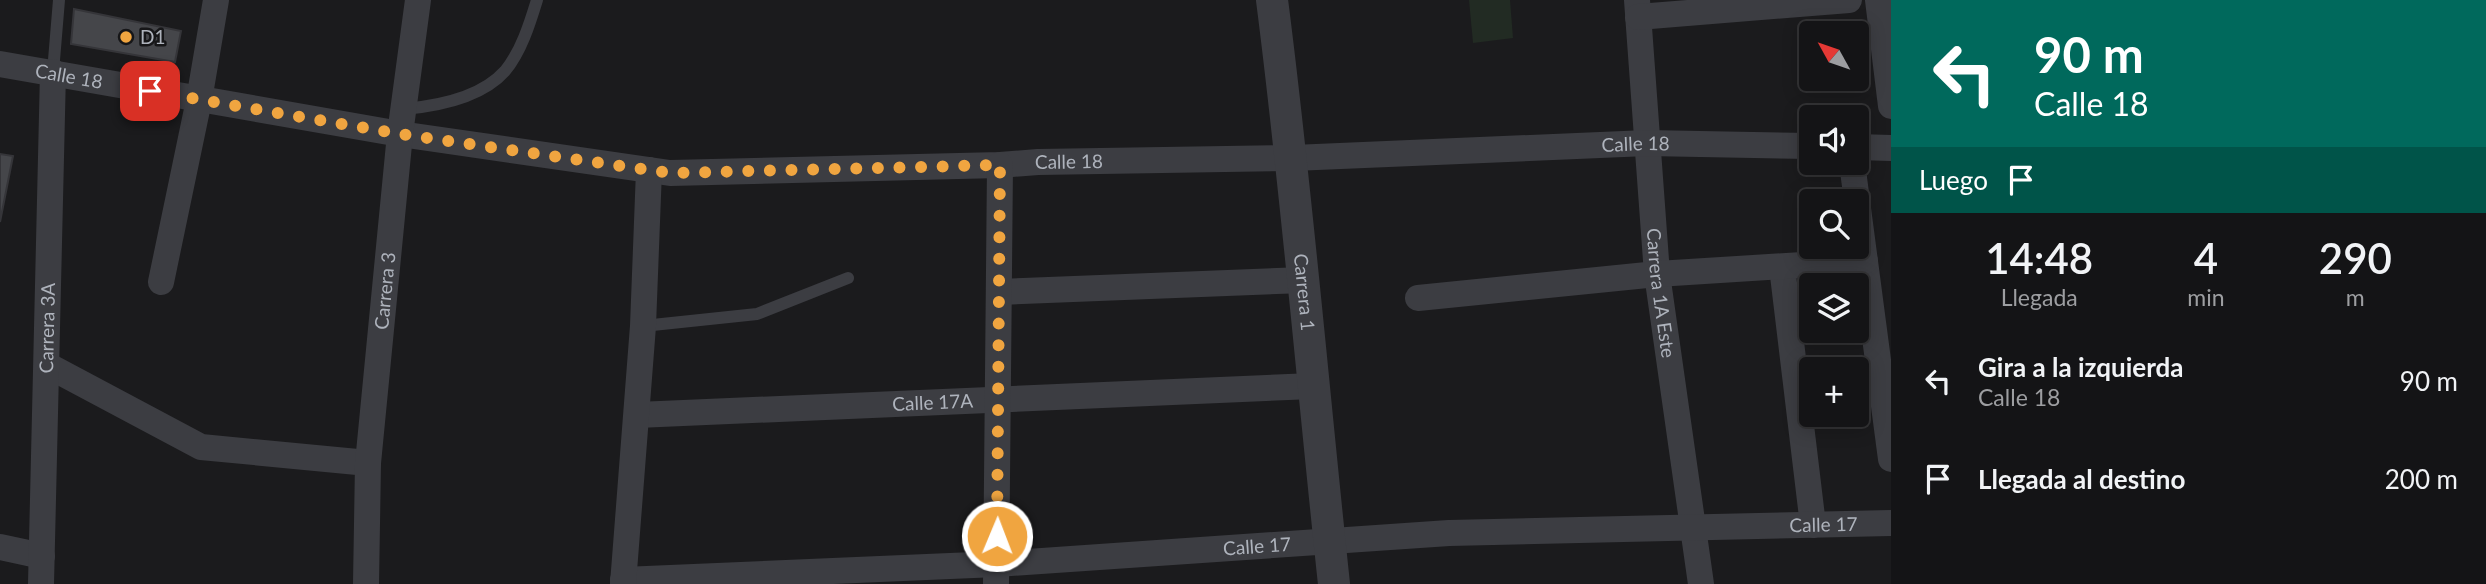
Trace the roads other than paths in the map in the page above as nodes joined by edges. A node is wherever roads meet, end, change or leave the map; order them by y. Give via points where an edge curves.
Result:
1 (59, 0) edge
2 (216, 0) edge
3 (418, 0) edge
4 (537, 0) edge
5 (1272, 0) edge
6 (1849, 0) edge
7 (1878, 0) edge
8 (1637, 8) edge
9 (0, 64) edge
10 (53, 72) junction
11 (199, 100) junction
12 (1891, 106) edge
13 (402, 121) junction
14 (1647, 143) junction
15 (1799, 146) edge
16 (1869, 147) edge
17 (1891, 148) edge
18 (1293, 158) junction
19 (1000, 165) junction
20 (649, 170) junction
21 (1854, 175) edge
22 (1865, 261) junction
23 (1782, 267) junction
24 (1657, 274) junction
25 (848, 278) dead end
26 (1304, 280) junction
27 (161, 282) dead end
28 (999, 292) junction
29 (1418, 298) dead end
30 (643, 327) junction
31 (47, 365) junction
32 (1313, 386) junction
33 (998, 399) junction
34 (637, 415) junction
35 (1891, 459) edge
36 (368, 463) junction
37 (1891, 523) edge
38 (1813, 525) junction
39 (1692, 527) junction
40 (1329, 541) junction
41 (0, 547) edge
42 (42, 556) junction
43 (997, 574) edge
44 (623, 582) edge
45 (41, 584) edge
46 (366, 584) edge
47 (1334, 584) edge
48 (1701, 584) edge

1 - 10 lane
2 - 11 street
3 - 13 street, Carrera 3
4 - 13 lane via 505,71 483,87
5 - 18 street, Carrera 1
6 - 8 street
7 - 12 street
8 - 14 street, Carrera 1A Este
9 - 10 street, Calle 18
10 - 11 street, Calle 18
10 - 31 street, Carrera 3A
11 - 13 street, Calle 18
11 - 27 street
13 - 20 street, Calle 18
13 - 36 street, Carrera 3
14 - 15 street, Calle 18
14 - 18 street, Calle 18
14 - 24 street, Carrera 1A Este
16 - 17 street
18 - 19 street, Calle 18
18 - 26 street, Carrera 1
19 - 20 street, Calle 18
19 - 28 street
20 - 30 street
21 - 22 street
22 - 23 street
22 - 35 street
23 - 24 street
23 - 38 street
24 - 29 street
24 - 39 street, Carrera 1A Este
25 - 30 lane via 757,314
26 - 28 street
26 - 32 street, Carrera 1
28 - 33 street
30 - 34 street
31 - 36 street via 201,447
31 - 42 street, Carrera 3A
32 - 33 street, Calle 17A
32 - 40 street, Carrera 1
33 - 34 street, Calle 17A
33 - 43 street
34 - 44 street
36 - 46 street, Carrera 3
37 - 38 street, Calle 17
38 - 39 street, Calle 17
39 - 40 street, Calle 17
39 - 48 street, Carrera 1A Este
40 - 43 street, Calle 17
40 - 47 street, Carrera 1
41 - 42 street
42 - 45 street, Carrera 3A
43 - 44 street, Calle 17

